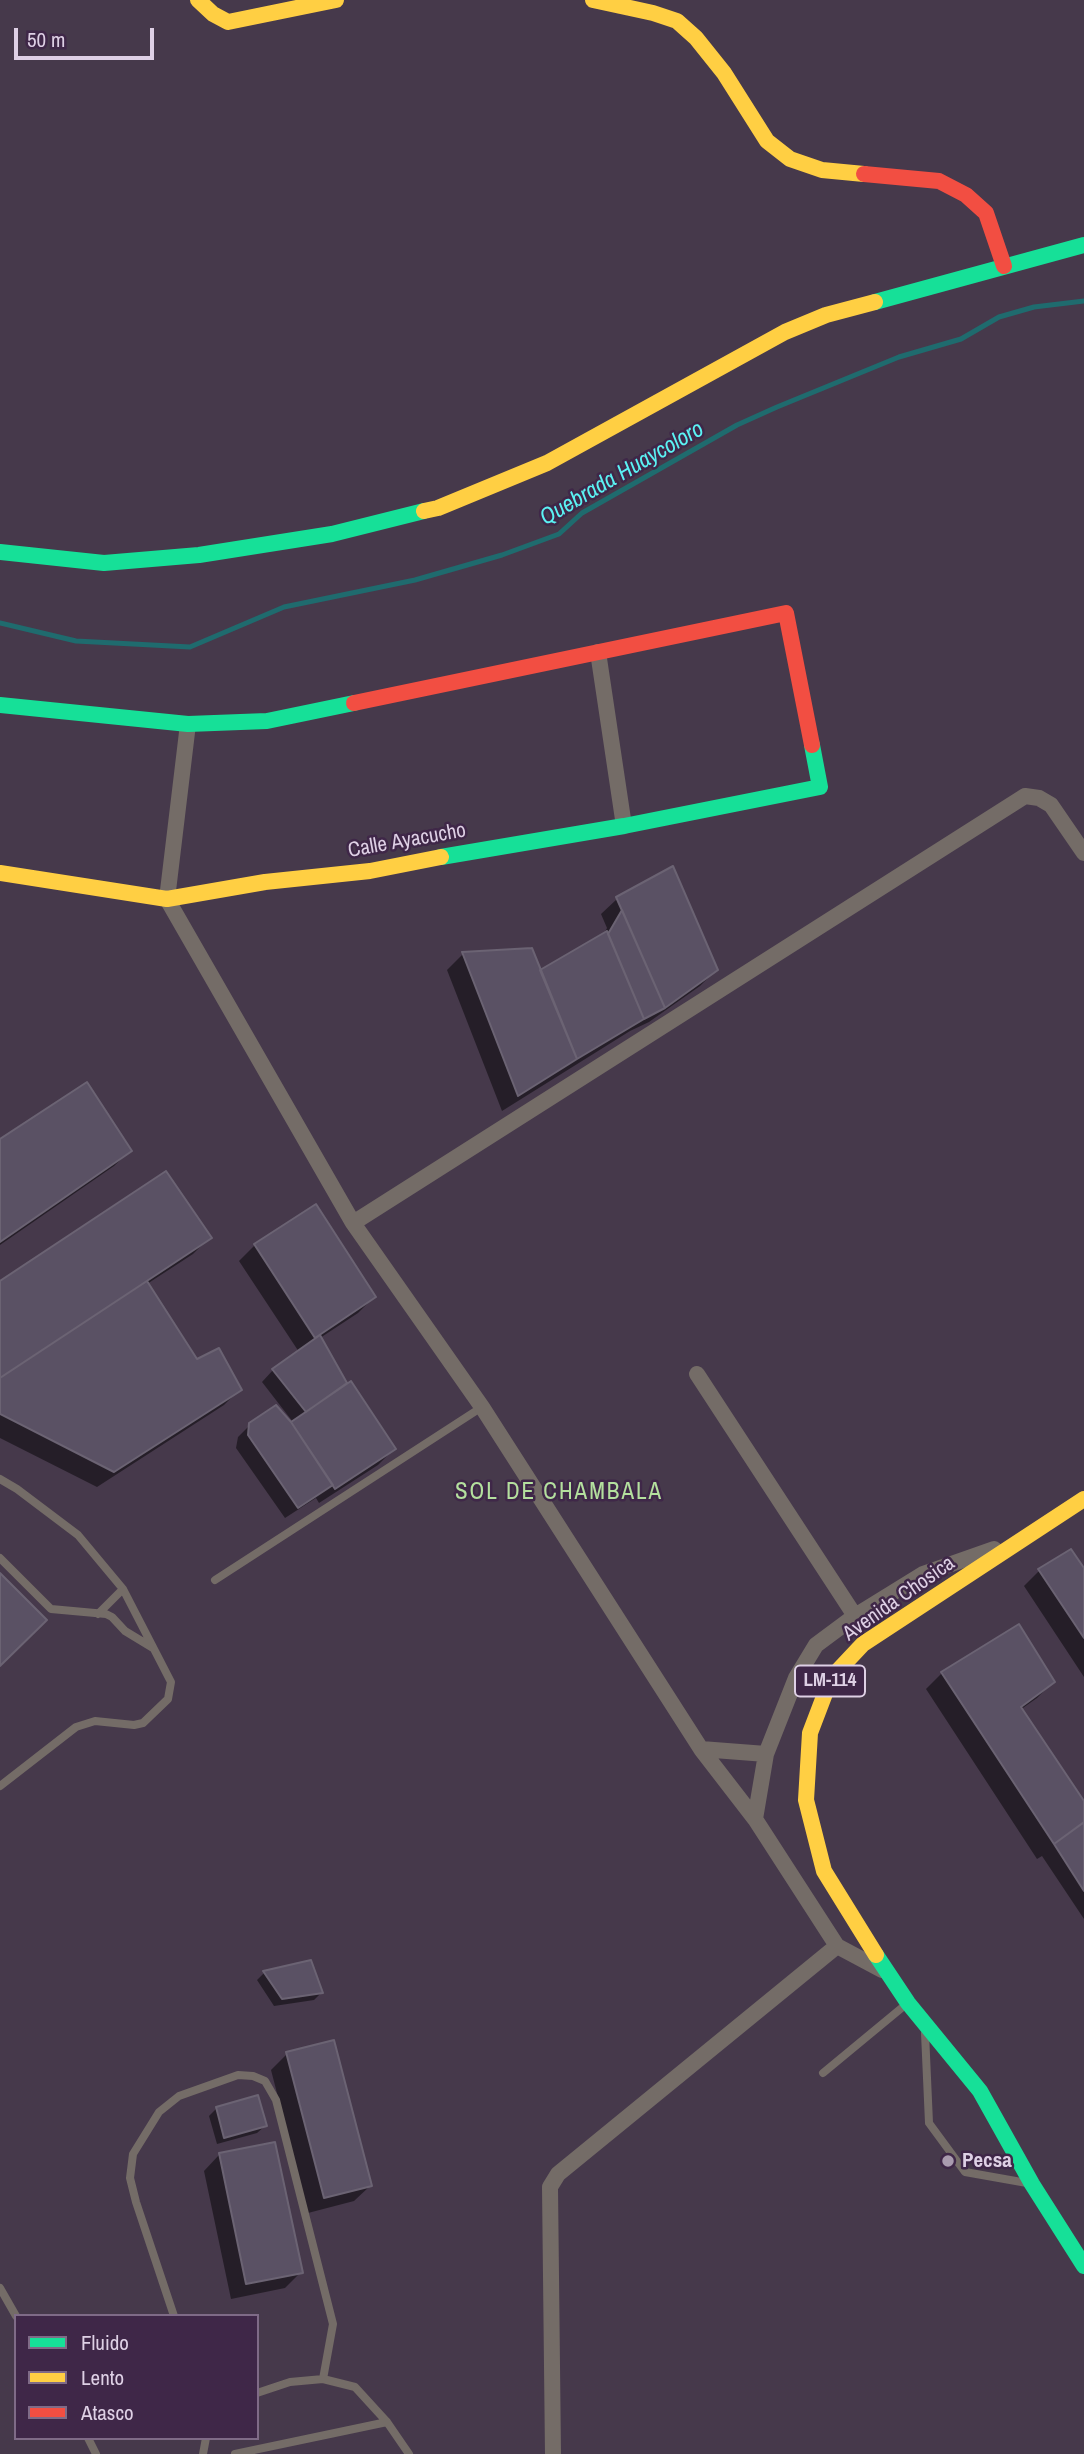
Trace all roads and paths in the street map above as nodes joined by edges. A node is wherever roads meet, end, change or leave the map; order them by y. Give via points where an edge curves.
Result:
1 (198, 0) edge
2 (336, 0) edge
3 (593, 0) edge
4 (1084, 245) edge
5 (1003, 266) junction
6 (0, 552) edge
7 (598, 652) junction
8 (0, 705) edge
9 (188, 724) junction
10 (624, 826) junction
11 (1084, 853) edge
12 (0, 873) edge
13 (167, 899) junction
14 (354, 1223) junction
15 (697, 1374) dead end
16 (482, 1407) junction
17 (0, 1479) edge
18 (1084, 1499) edge
19 (1026, 1537) junction
20 (0, 1558) edge
21 (215, 1580) dead end
22 (123, 1589) junction
23 (98, 1614) junction
24 (855, 1616) junction
25 (153, 1648) junction
26 (701, 1749) junction
27 (766, 1754) junction
28 (0, 1786) edge
29 (755, 1819) junction
30 (837, 1946) junction
31 (886, 1972) junction
32 (908, 2003) junction
33 (924, 2023) junction
34 (823, 2073) dead end
35 (1032, 2184) junction
36 (1084, 2266) edge
37 (0, 2288) edge
38 (15, 2314) edge
39 (173, 2314) edge
40 (323, 2379) junction
41 (259, 2392) edge
42 (387, 2422) junction
43 (235, 2454) edge
44 (409, 2454) edge
45 (553, 2454) edge

1 - 2 street via 228,22
3 - 5 street via 677,21 724,73 767,141 790,159 822,170 939,181 966,195 986,213
4 - 5 street
5 - 6 street via 826,315 785,332 547,463 438,508 332,534 199,555 104,563
7 - 9 street via 267,721
7 - 10 street
7 - 10 street, Calle Ayacucho via 786,614 820,787
8 - 9 street
9 - 13 street
10 - 13 street, Calle Ayacucho via 370,872 265,882
11 - 14 street via 1051,806 1040,798 1025,796
12 - 13 street, Calle Ayacucho
13 - 14 street
14 - 16 street
15 - 24 street
16 - 21 lane
16 - 26 street
17 - 22 lane via 78,1535
18 - 19 street, Avenida Chosica / LM-114
19 - 24 street via 923,1574
19 - 31 street, Avenida Chosica / LM-114 via 863,1644 831,1678 810,1733 806,1800 824,1871
20 - 23 lane via 51,1609
22 - 23 lane
22 - 25 lane
23 - 25 lane via 113,1617 125,1632
24 - 27 street via 816,1645 796,1678
25 - 28 lane via 171,1682 170,1692 143,1723 96,1721 76,1727
26 - 27 street
26 - 29 street
27 - 29 street
29 - 30 street
30 - 31 street
30 - 45 street via 558,2174 550,2188
31 - 32 street, LM-114
32 - 33 street, LM-114
32 - 34 lane
33 - 35 street, LM-114 via 980,2091
33 - 35 lane via 929,2123 965,2172
35 - 36 street, LM-114
37 - 38 lane
39 - 40 lane via 136,2202 130,2178 133,2154 159,2112 179,2096 238,2075 265,2081 275,2100 333,2324
40 - 41 lane via 290,2382
40 - 42 lane via 355,2387
42 - 43 lane
42 - 44 lane

